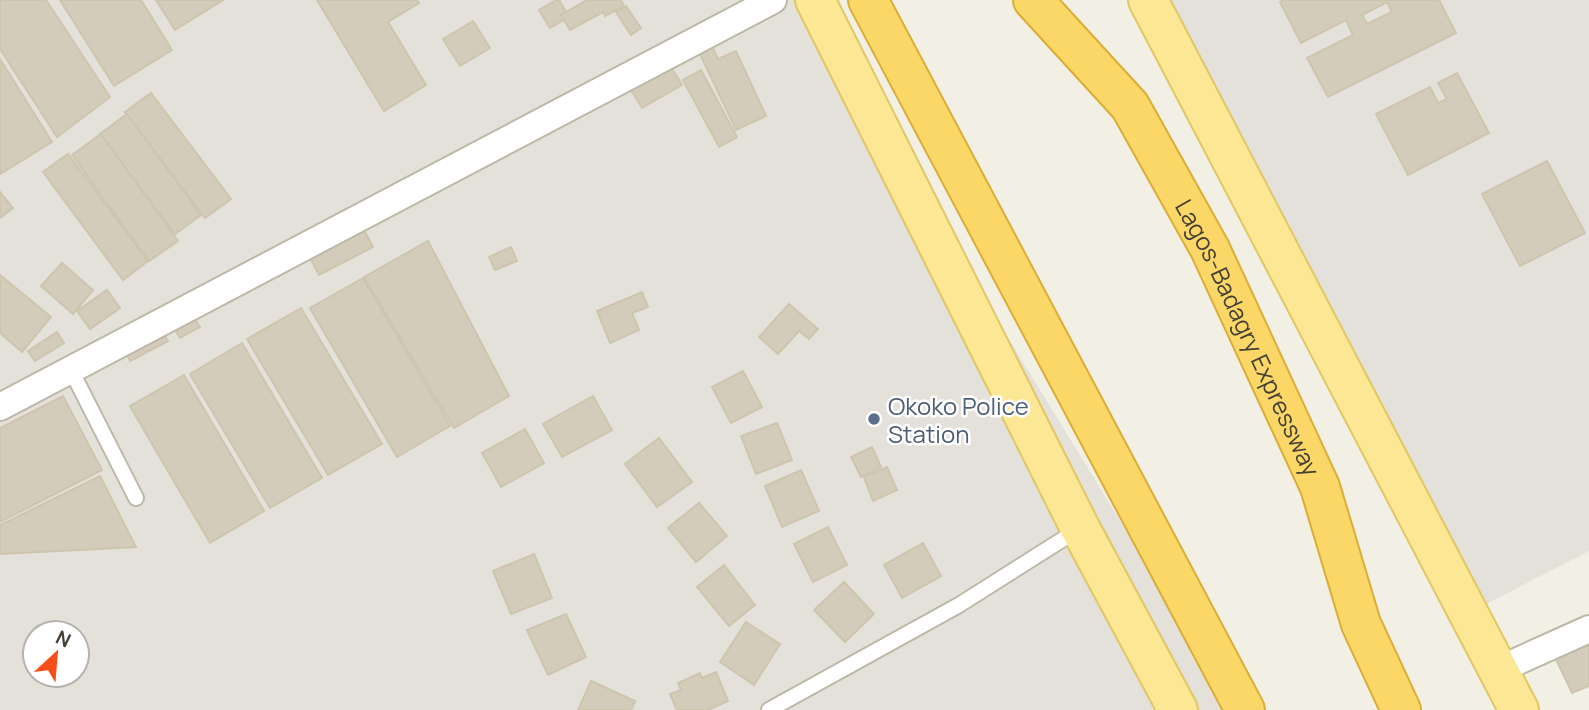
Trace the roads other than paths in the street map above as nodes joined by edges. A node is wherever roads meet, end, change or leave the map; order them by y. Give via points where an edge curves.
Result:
1 (773, 0) edge
2 (815, 0) edge
3 (868, 0) edge
4 (1033, 0) edge
5 (1148, 0) edge
6 (71, 370) junction
7 (0, 407) edge
8 (136, 498) dead end
9 (1080, 528) junction
10 (1589, 629) edge
11 (1498, 670) junction
12 (769, 710) edge
13 (1178, 710) edge
14 (1245, 710) edge
15 (1401, 710) edge
16 (1519, 710) edge

1 - 6 street
2 - 9 main road
3 - 14 highway
4 - 15 highway, Lagos-Badagry Expressway via 1130,106 1210,249 1320,487 1361,624
5 - 11 main road
6 - 7 street
6 - 8 lane
9 - 12 lane via 959,605
9 - 13 main road
10 - 11 street
11 - 16 main road

